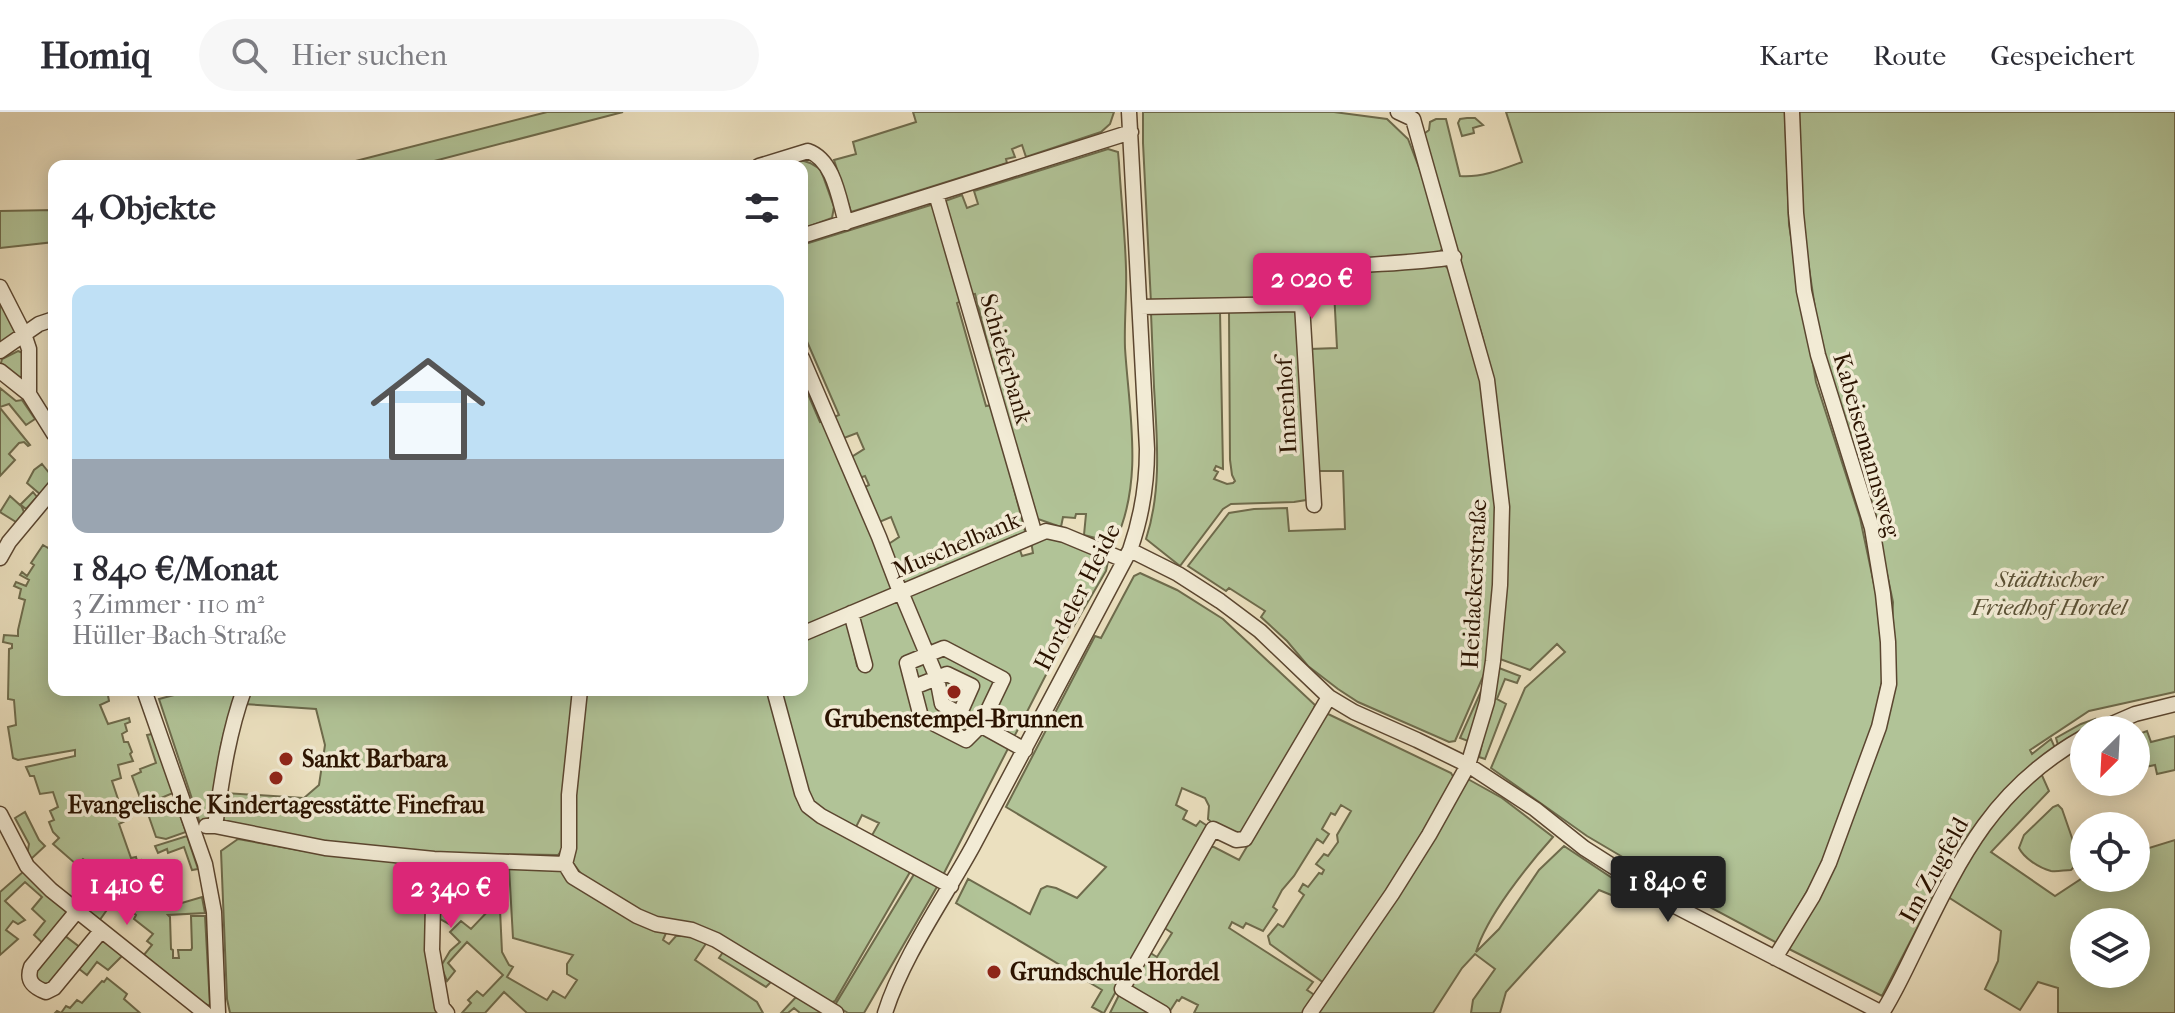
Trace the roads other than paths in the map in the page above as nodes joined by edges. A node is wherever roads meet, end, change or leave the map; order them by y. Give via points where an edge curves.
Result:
1 (1129, 112) edge
2 (1398, 112) edge
3 (1792, 112) edge
4 (1131, 132) junction
5 (779, 160) edge
6 (936, 194) junction
7 (846, 223) junction
8 (808, 234) edge
9 (1454, 257) junction
10 (0, 287) edge
11 (1302, 304) junction
12 (1140, 307) junction
13 (48, 321) edge
14 (24, 334) junction
15 (0, 351) edge
16 (0, 371) edge
17 (808, 372) edge
18 (29, 394) junction
19 (48, 424) edge
20 (48, 495) edge
21 (1314, 505) dead end
22 (1035, 535) junction
23 (1127, 555) junction
24 (0, 558) edge
25 (901, 592) junction
26 (851, 613) junction
27 (808, 631) edge
28 (928, 655) junction
29 (961, 657) junction
30 (865, 665) dead end
31 (952, 677) junction
32 (937, 678) junction
33 (1003, 679) junction
34 (972, 686) junction
35 (914, 687) junction
36 (146, 696) edge
37 (242, 696) edge
38 (579, 696) edge
39 (776, 696) edge
40 (1329, 697) junction
41 (2175, 704) edge
42 (955, 710) junction
43 (2130, 716) edge
44 (981, 725) junction
45 (940, 727) junction
46 (2070, 746) edge
47 (1025, 750) junction
48 (1468, 765) junction
49 (0, 814) edge
50 (215, 826) junction
51 (194, 830) junction
52 (434, 859) junction
53 (565, 864) junction
54 (951, 886) junction
55 (77, 911) junction
56 (101, 931) junction
57 (1775, 958) junction
58 (205, 1013) edge
59 (218, 1013) edge
60 (447, 1013) edge
61 (836, 1013) edge
62 (885, 1013) edge
63 (1163, 1013) edge
64 (1310, 1013) edge
65 (1882, 1013) edge

1 - 4 street, Hordeler Heide
2 - 9 street, Heidackerstraße via 1413,119
3 - 57 street, Kabeisemannsweg via 1804,291 1818,355 1872,528 1889,684 1879,727 1829,863
4 - 6 street
4 - 12 street, Hordeler Heide
5 - 7 street via 813,153 828,168
6 - 7 street
6 - 22 street, Schieferbank
7 - 8 street
9 - 11 street, Innenhof via 1302,272
9 - 48 street, Heidackerstraße via 1487,380 1502,507 1491,683
10 - 14 street
11 - 12 street
11 - 21 street, Innenhof
12 - 23 street, Hordeler Heide via 1147,472
13 - 14 street
14 - 15 street
14 - 18 street
16 - 18 street
17 - 25 street
18 - 19 street
20 - 24 street
22 - 23 street, Muschelbank via 1046,531
22 - 25 street, Muschelbank
23 - 40 street, Muschelbank via 1178,574 1220,601
23 - 47 street, Hordeler Heide
25 - 26 street, Muschelbank
25 - 28 street
26 - 27 street, Muschelbank
26 - 30 street
28 - 29 street via 944,648
28 - 32 street
28 - 35 street via 907,663
29 - 31 street
29 - 33 street
31 - 32 street
31 - 34 street
32 - 35 street
32 - 42 street via 942,704
33 - 34 street
33 - 44 street
34 - 42 street
35 - 45 street via 921,717
36 - 51 street
37 - 50 street via 226,752
38 - 53 street
39 - 54 street via 808,806
40 - 48 street, Muschelbank
40 - 63 street via 1245,839 1213,829 1122,989
41 - 43 street
42 - 44 street
42 - 45 street
44 - 45 street via 966,740
44 - 47 street
46 - 65 street, Im Zugfeld via 2008,794 1970,843
47 - 54 street, Hordeler Heide
48 - 57 street, Muschelbank via 1675,906
48 - 64 street, Heidackerstraße via 1399,884
49 - 55 street via 27,866
50 - 51 street
50 - 52 street via 325,848
51 - 59 street via 213,898
52 - 53 street
52 - 60 street via 432,950
53 - 61 street via 573,877 637,916 716,940
54 - 62 street, Hordeler Heide
55 - 56 street
55 - 56 street via 31,967 33,986 46,992 54,988
56 - 58 street
57 - 65 street, Muschelbank

